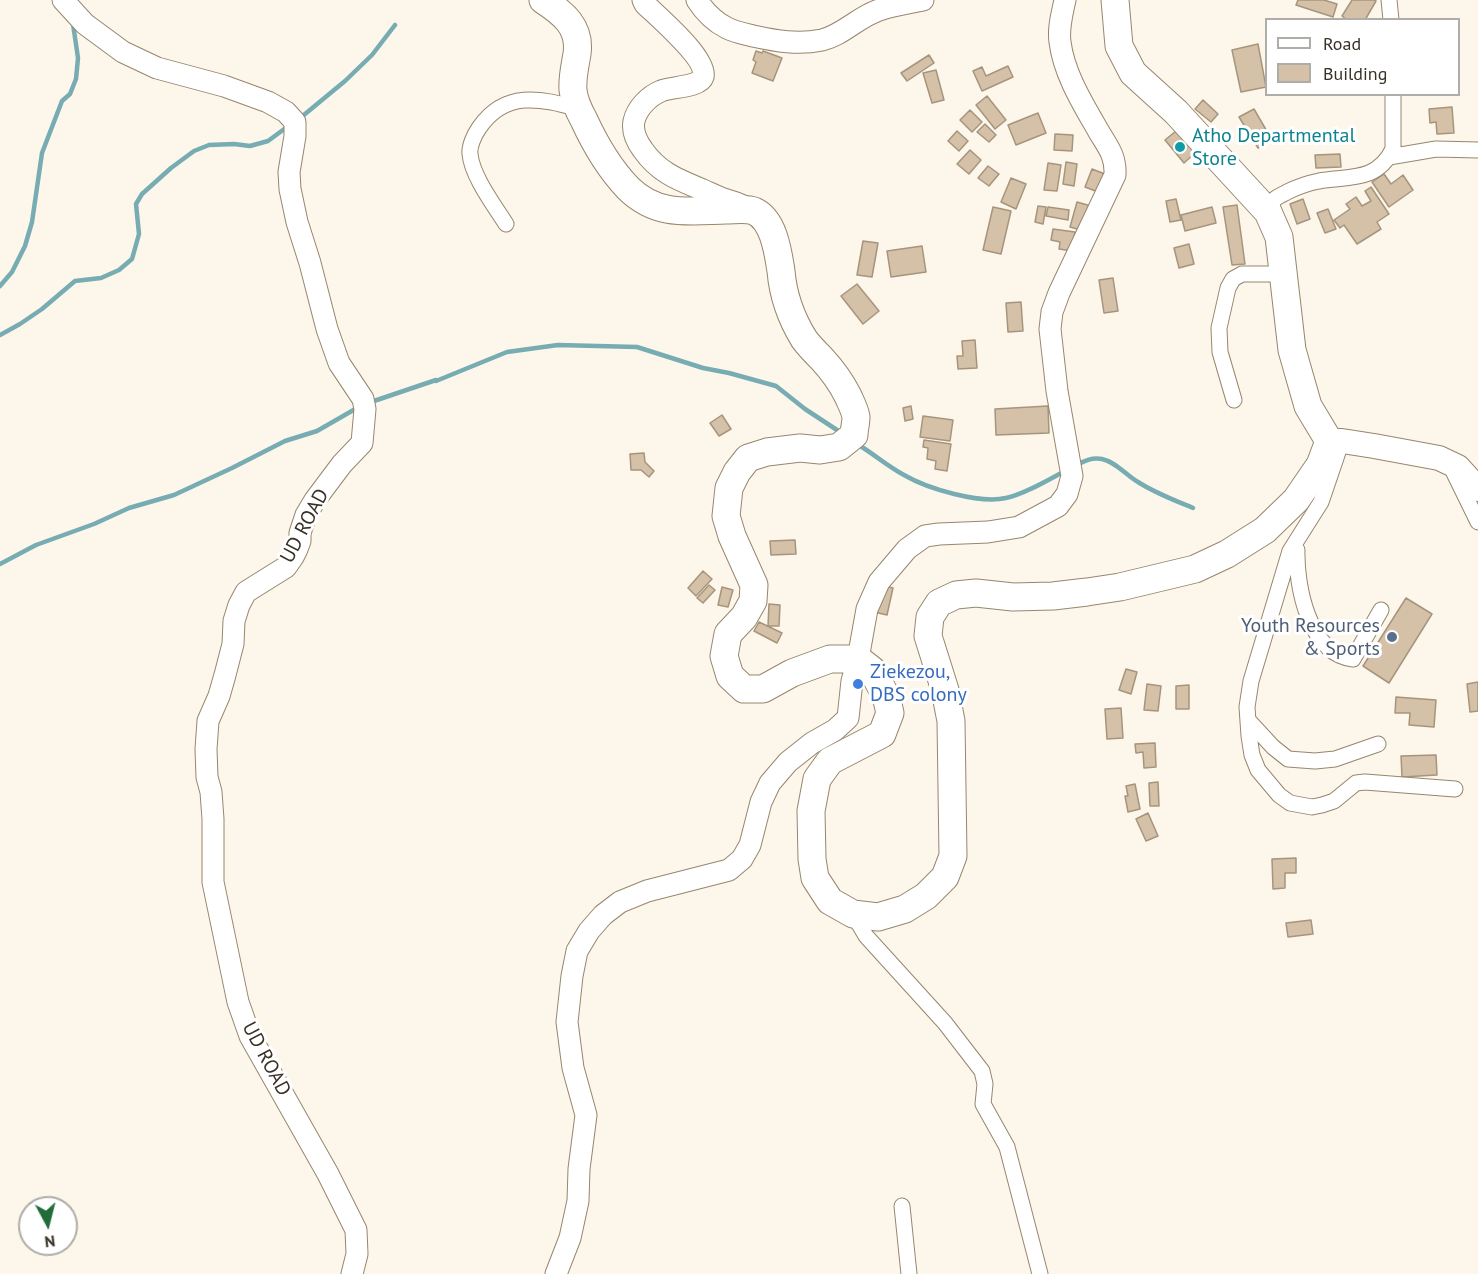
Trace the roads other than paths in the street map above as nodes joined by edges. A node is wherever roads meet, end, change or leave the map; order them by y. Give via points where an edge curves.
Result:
1 (63, 0) edge
2 (543, 0) edge
3 (643, 0) edge
4 (697, 0) edge
5 (923, 0) edge
6 (1065, 0) edge
7 (1115, 0) edge
8 (1389, 0) edge
9 (1391, 18) edge
10 (1393, 96) edge
11 (579, 109) junction
12 (1478, 150) edge
13 (1389, 157) junction
14 (753, 211) junction
15 (1269, 212) junction
16 (506, 224) dead end
17 (1282, 274) junction
18 (1234, 400) dead end
19 (1335, 441) junction
20 (1449, 463) junction
21 (1475, 488) edge
22 (1478, 522) edge
23 (1298, 538) junction
24 (1381, 610) dead end
25 (858, 659) junction
26 (1248, 720) junction
27 (1378, 744) dead end
28 (1455, 789) dead end
29 (853, 914) junction
30 (902, 1206) dead end
31 (352, 1274) edge
32 (556, 1274) edge
33 (909, 1274) edge
34 (1040, 1274) edge

1 - 31 street, UD ROAD via 85,24 123,52 157,68 268,102 295,122 289,172 297,222 334,350 360,393 365,409 362,443 315,500 293,557 286,567 246,592 239,605 225,675 208,721 206,749 213,819 213,882 238,1002 250,1036 356,1230 357,1254
2 - 11 highway via 568,18 576,35 573,91
3 - 14 street via 694,54 701,64 703,78 661,91 647,100 634,121 639,145 651,161 678,180
4 - 5 street via 727,28 777,41 803,42 823,40 879,10
6 - 25 street via 1060,41 1066,68 1116,165 1115,175 1052,312 1050,329 1057,391 1072,476 1067,494 1058,506 1019,527 939,534 916,541 879,582 867,609
7 - 15 highway via 1119,46 1133,73 1176,112
8 - 9 street
10 - 13 street via 1393,149
11 - 14 highway via 612,169 645,201 664,209 689,212
11 - 16 street via 550,101 522,100 502,105 486,117 476,132 469,152 473,170
12 - 13 street via 1436,149
13 - 15 street via 1380,167 1359,177 1319,181 1293,189 1276,198
14 - 25 highway via 766,221 773,234 787,306 795,324 840,381 856,417 854,435 839,447 766,452 748,458 737,472 729,488 726,516 754,585 753,601 728,634 724,656 730,676 744,689 763,689 830,659
15 - 17 highway via 1279,237
17 - 18 street via 1242,274 1228,288 1220,352
17 - 19 highway via 1292,350 1308,406
19 - 20 main road via 1416,453
19 - 23 street via 1321,502
19 - 29 highway via 1296,500 1265,530 1195,569 1120,587 1064,595 1013,597 976,593 956,595 939,603 930,617 928,636 951,721 953,856 945,878 905,909 878,917
20 - 21 main road via 1458,467
20 - 22 street
23 - 24 street via 1297,568 1304,605 1330,651 1353,659
23 - 26 street via 1290,551 1251,681
25 - 29 highway via 873,670 890,713 882,734 830,761 817,779 811,811 815,878 830,901
25 - 32 street via 848,718 788,762 770,783 742,859 729,870 620,902 603,915 577,951 567,1022 573,1068 586,1115 578,1201 570,1238
26 - 27 street via 1288,759 1335,759
26 - 28 street via 1258,770 1290,803 1322,805 1334,801 1356,783 1365,782
29 - 34 street via 866,936 945,1023 982,1071 983,1104 1006,1147
30 - 33 street

